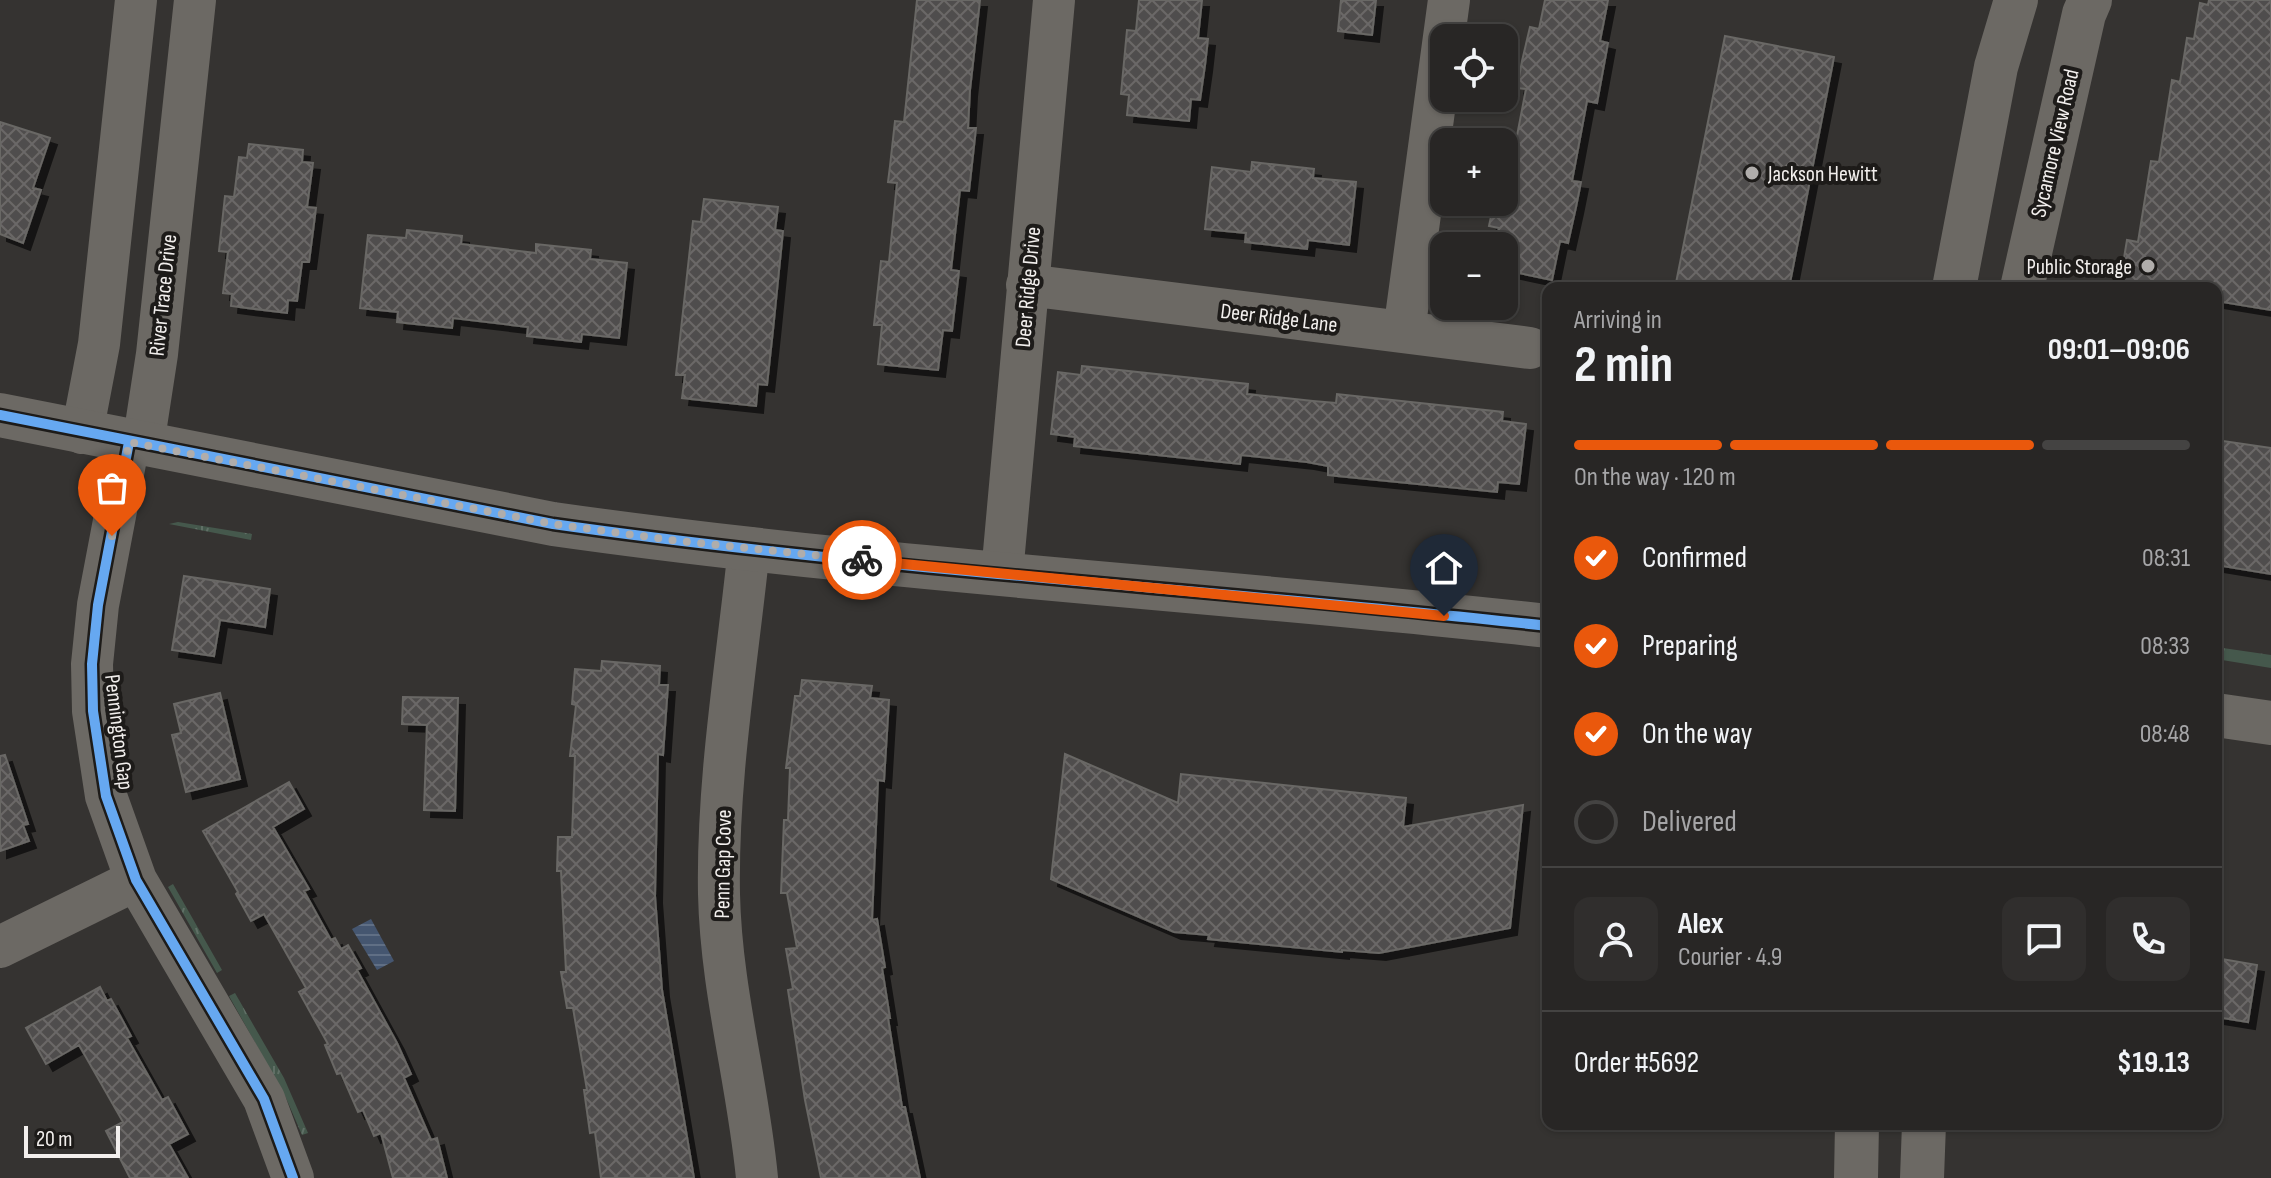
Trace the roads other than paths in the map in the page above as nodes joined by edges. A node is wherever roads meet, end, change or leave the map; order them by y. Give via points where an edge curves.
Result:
1 (136, 0) edge
2 (195, 0) edge
3 (1054, 0) edge
4 (1449, 0) edge
5 (2016, 0) edge
6 (2090, 0) edge
7 (123, 138) junction
8 (178, 144) junction
9 (1981, 150) junction
10 (2049, 162) junction
11 (1955, 282) edge
12 (2023, 282) edge
13 (1027, 285) junction
14 (1404, 332) junction
15 (1530, 348) dead end
16 (0, 415) edge
17 (82, 433) junction
18 (136, 443) junction
19 (749, 548) junction
20 (1002, 574) junction
21 (1542, 625) edge
22 (2222, 716) edge
23 (2271, 723) edge
24 (136, 880) junction
25 (0, 947) edge
26 (1857, 1130) edge
27 (1924, 1130) edge
28 (293, 1178) edge
29 (757, 1178) edge
30 (1856, 1178) edge
31 (1922, 1178) edge

1 - 7 street
2 - 8 street, River Trace Drive
3 - 13 street, Deer Ridge Drive
4 - 14 street
5 - 9 main road via 1996,67
6 - 10 main road, Sycamore View Road
7 - 8 street
7 - 17 street via 99,344
8 - 18 street, River Trace Drive via 157,354
9 - 10 main road
9 - 11 main road
10 - 12 main road, Sycamore View Road
13 - 14 street, Deer Ridge Lane
13 - 20 street, Deer Ridge Drive
14 - 15 street, Deer Ridge Lane
16 - 17 main road
17 - 18 main road
18 - 19 main road via 553,524
18 - 24 street, Pennington Gap via 98,605 91,686 106,796
19 - 20 main road
19 - 29 street, Penn Gap Cove via 724,783 719,894
20 - 21 main road
22 - 23 main road
24 - 25 street
24 - 28 street, Pennington Gap via 264,1099
26 - 30 main road
27 - 31 main road

